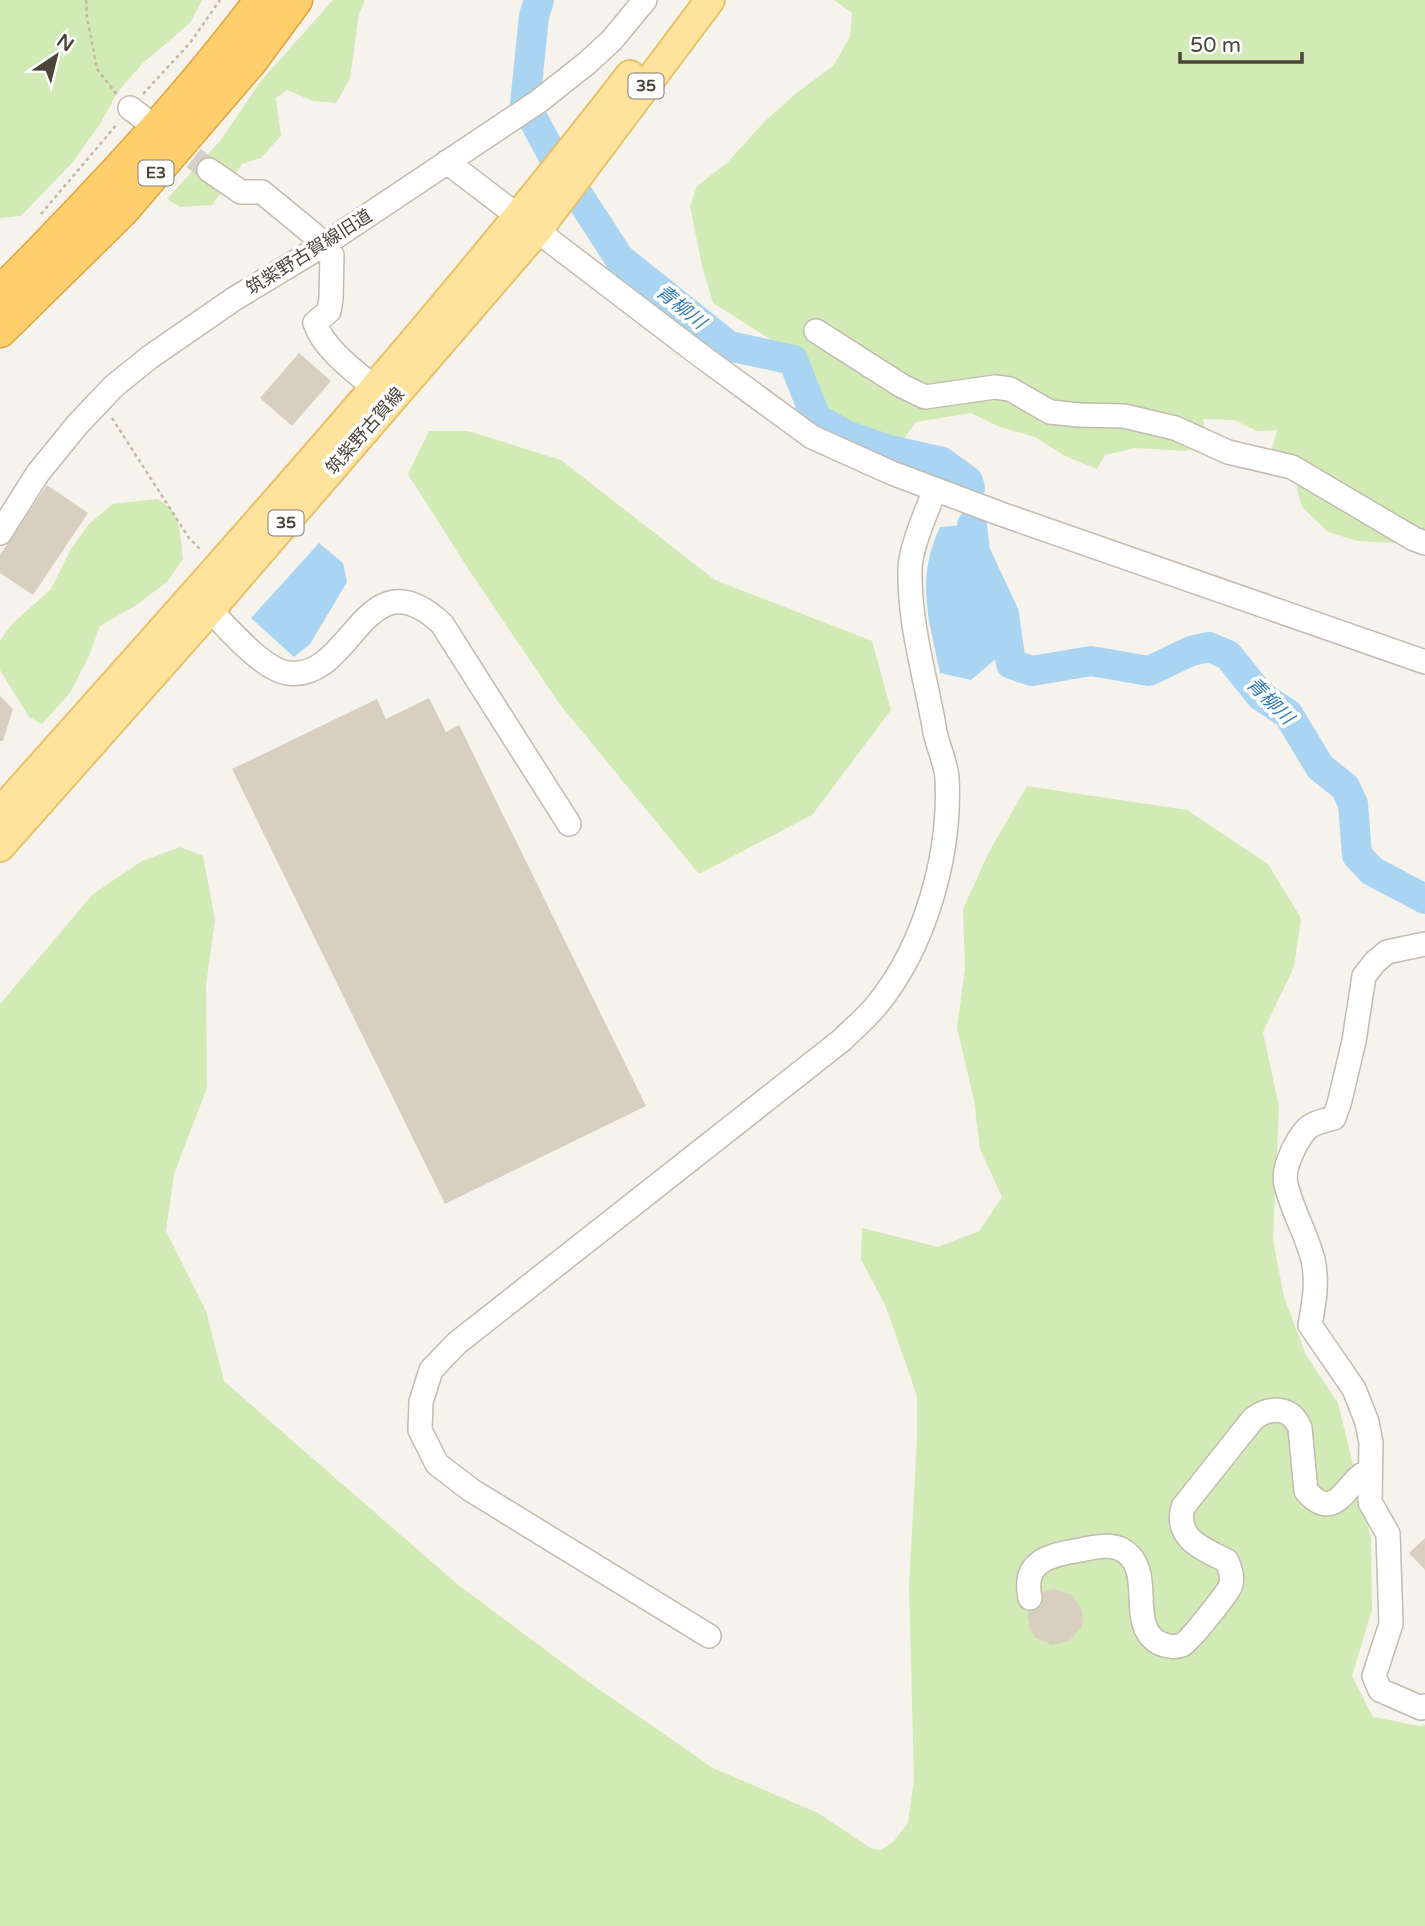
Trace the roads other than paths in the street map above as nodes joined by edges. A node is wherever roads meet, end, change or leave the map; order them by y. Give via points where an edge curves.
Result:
1 (261, 0) edge
2 (296, 0) edge
3 (645, 0) edge
4 (687, 0) edge
5 (710, 0) edge
6 (447, 162) junction
7 (209, 170) tunnel mouth
8 (567, 173) junction
9 (528, 224) junction
10 (325, 244) junction
11 (0, 293) edge
12 (0, 331) edge
13 (816, 331) dead end
14 (374, 387) junction
15 (935, 489) junction
16 (0, 533) edge
17 (1425, 543) edge
18 (210, 610) junction
19 (1425, 662) edge
20 (0, 812) edge
21 (569, 824) dead end
22 (0, 847) edge
23 (1425, 944) edge
24 (1370, 1471) junction
25 (1030, 1598) dead end
26 (709, 1636) dead end
27 (1425, 1706) edge

1 - 11 highway, E3 via 104,188
2 - 12 highway, E3 via 242,72 122,211
3 - 6 street, 筑紫野古賀線旧道 via 587,63
4 - 8 main road, 筑紫野古賀線 / 35
5 - 8 main road, 筑紫野古賀線 / 35
6 - 9 street
6 - 10 street, 筑紫野古賀線旧道
7 - 10 street via 241,192 262,192
8 - 9 main road, 筑紫野古賀線 / 35
9 - 14 main road, 筑紫野古賀線 / 35
9 - 15 street via 812,437
9 - 18 main road, 筑紫野古賀線 / 35
10 - 14 street via 332,255 331,299 329,311 315,323 319,334
10 - 16 street, 筑紫野古賀線旧道 via 234,299 114,386 38,473
13 - 17 street via 925,397 1010,389 1050,412 1124,415 1175,428 1228,452 1292,467
14 - 20 main road, 筑紫野古賀線 / 35
15 - 19 street
15 - 26 street via 909,568 914,628 947,776 946,828 925,920 904,963 876,1006 842,1040 457,1343 431,1370 421,1402 420,1430 437,1464 471,1490
18 - 21 street via 258,656 289,673 310,670 330,659 368,614 386,604 409,602 428,610 442,624
18 - 22 main road, 筑紫野古賀線 / 35
23 - 24 street via 1387,952 1364,976 1354,1041 1334,1118 1310,1124 1287,1163 1285,1183 1315,1273 1310,1325 1354,1389 1367,1422
24 - 25 street via 1363,1472 1338,1500 1320,1502 1306,1491 1297,1421 1279,1410 1262,1412 1253,1419 1183,1507 1184,1534 1227,1561 1232,1573 1230,1586 1180,1646 1152,1638 1145,1625 1138,1567 1121,1549 1107,1545 1049,1556 1031,1575
24 - 27 street via 1370,1502 1388,1534 1392,1600 1391,1624 1374,1676 1380,1690

